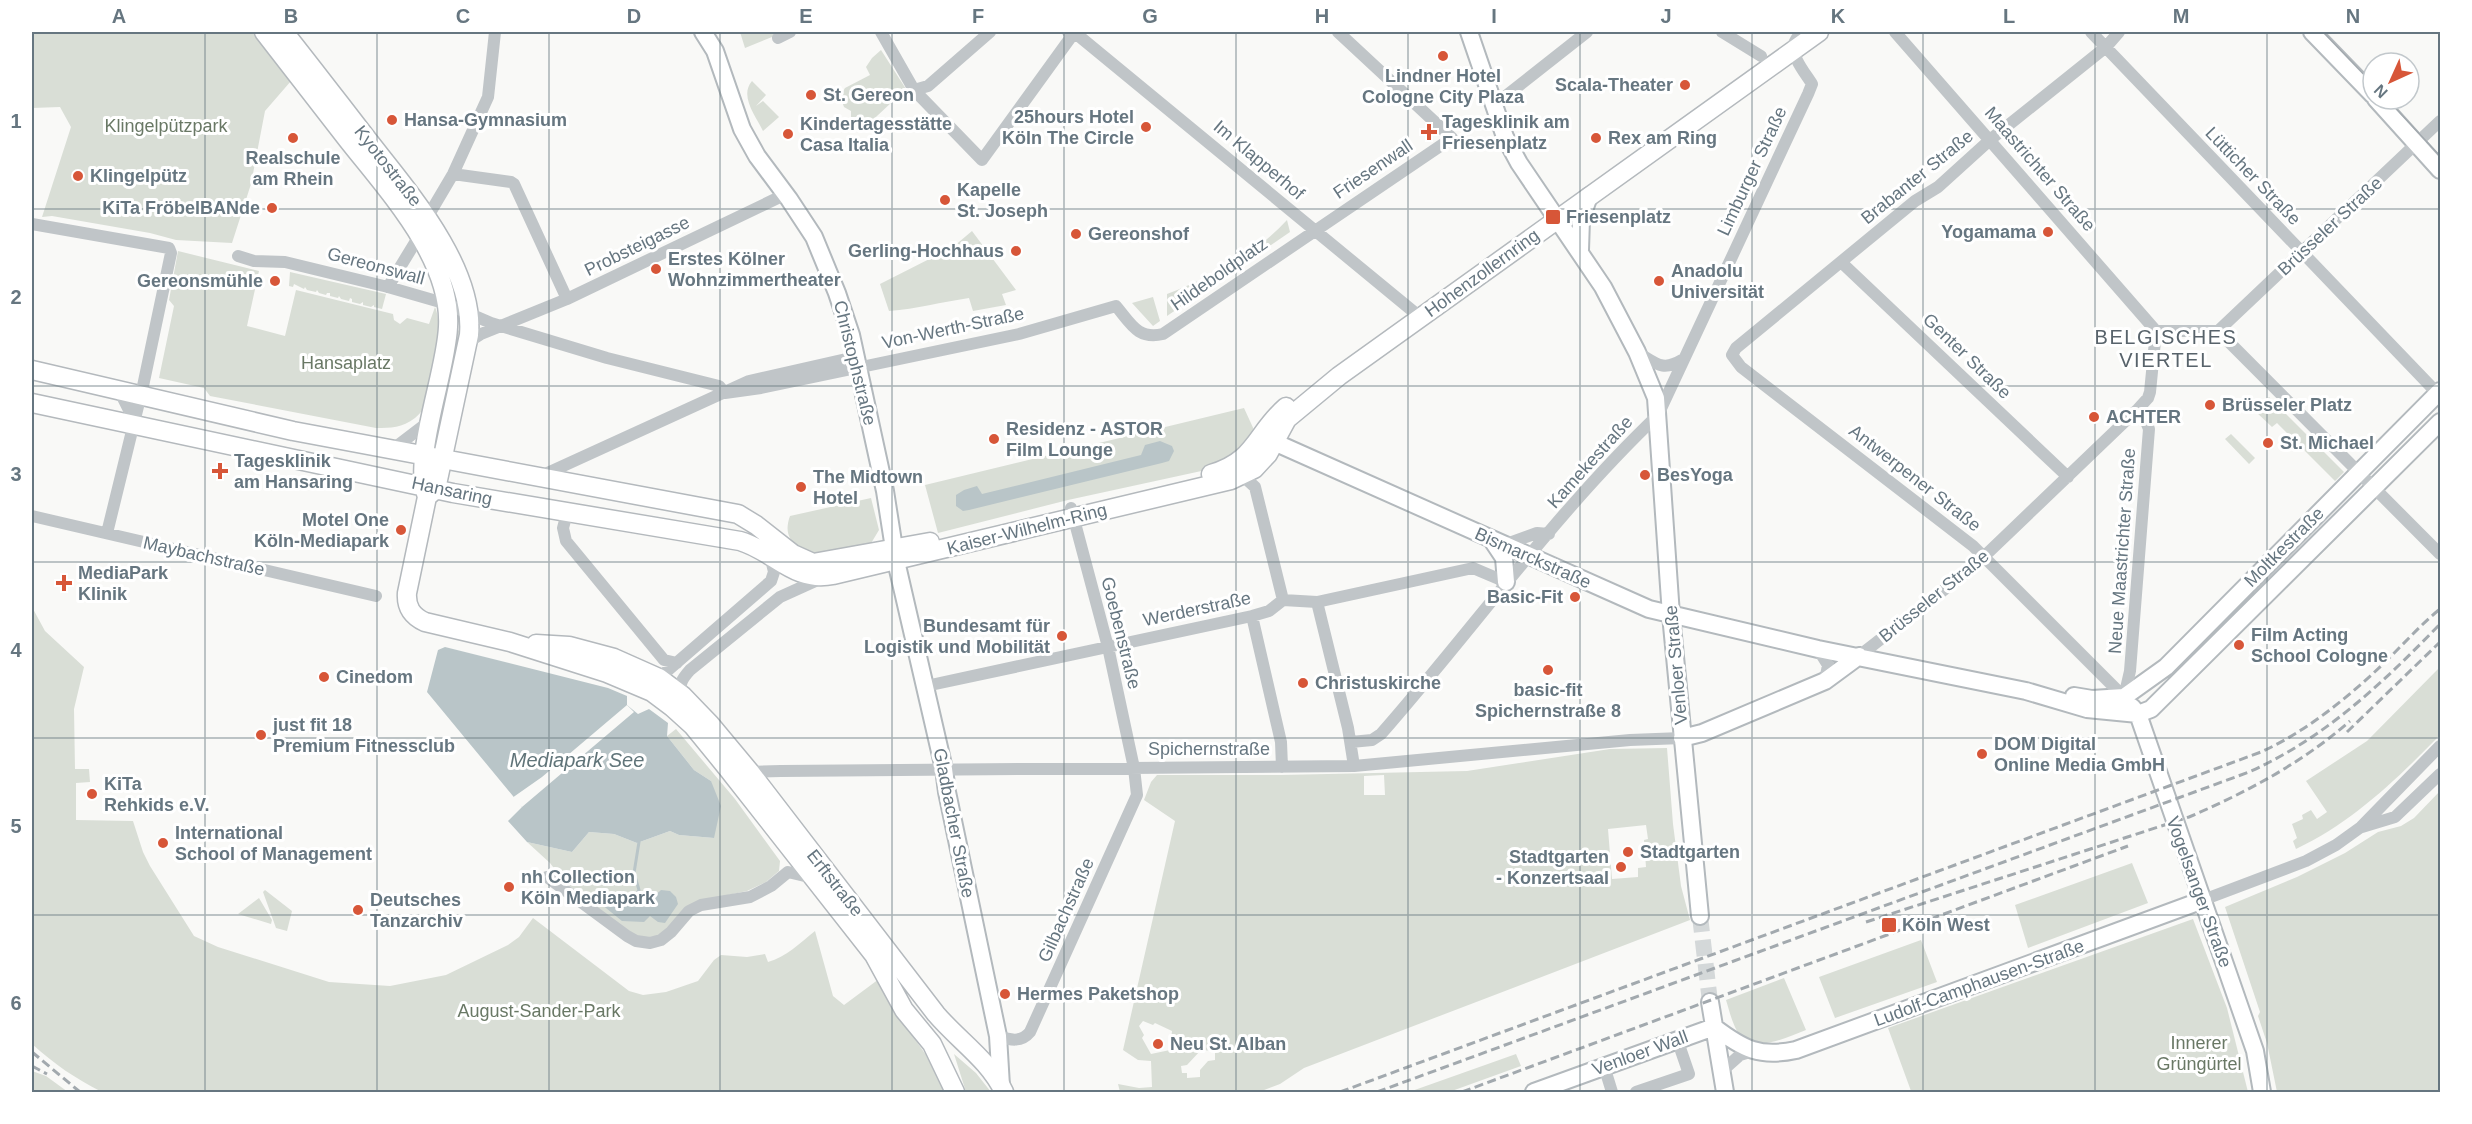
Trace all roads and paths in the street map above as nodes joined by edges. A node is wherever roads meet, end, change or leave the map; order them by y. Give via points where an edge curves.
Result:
1 (264, 32) edge
2 (284, 32) edge
3 (495, 32) edge
4 (703, 32) edge
5 (714, 32) edge
6 (790, 32) edge
7 (880, 32) edge
8 (990, 32) edge
9 (1068, 32) edge
10 (1074, 32) edge
11 (1338, 32) edge
12 (1469, 32) edge
13 (1587, 32) edge
14 (1722, 32) edge
15 (1819, 32) edge
16 (1895, 32) edge
17 (2091, 32) edge
18 (2120, 32) edge
19 (2312, 32) edge
20 (1798, 37) edge
21 (778, 38) dead end
22 (2106, 47) junction
23 (715, 51) junction
24 (1761, 56) junction
25 (2361, 83) edge
26 (914, 90) junction
27 (1492, 102) junction
28 (2388, 111) edge
29 (2440, 121) edge
30 (1991, 139) junction
31 (2418, 142) junction
32 (2440, 170) edge
33 (453, 174) junction
34 (786, 194) junction
35 (1589, 196) junction
36 (1554, 214) junction
37 (427, 218) junction
38 (32, 224) edge
39 (1313, 230) junction
40 (419, 236) junction
41 (1580, 250) junction
42 (2302, 252) junction
43 (238, 256) dead end
44 (1841, 262) junction
45 (388, 287) junction
46 (567, 299) junction
47 (447, 304) junction
48 (1116, 306) joint
49 (469, 313) junction
50 (1416, 314) junction
51 (502, 326) junction
52 (2156, 331) junction
53 (2218, 331) junction
54 (467, 343) junction
55 (1736, 348) joint
56 (1637, 352) junction
57 (1682, 360) junction
58 (856, 362) junction
59 (32, 370) edge
60 (119, 390) junction
61 (725, 393) junction
62 (2440, 394) edge
63 (140, 396) junction
64 (32, 403) edge
65 (2138, 410) junction
66 (1658, 415) junction
67 (431, 420) junction
68 (134, 422) junction
69 (2440, 422) edge
70 (1269, 439) junction
71 (393, 449) junction
72 (1319, 462) junction
73 (2359, 472) junction
74 (541, 476) junction
75 (1243, 476) junction
76 (2068, 477) junction
77 (429, 478) junction
78 (2375, 488) junction
79 (567, 513) junction
80 (1072, 513) junction
81 (32, 516) edge
82 (106, 533) junction
83 (1549, 534) junction
84 (1498, 542) junction
85 (2288, 542) junction
86 (774, 549) junction
87 (895, 554) junction
88 (2440, 554) edge
89 (1530, 556) junction
90 (1983, 557) junction
91 (2304, 558) junction
92 (822, 578) junction
93 (1506, 582) junction
94 (376, 596) dead end
95 (1283, 600) junction
96 (1317, 602) junction
97 (1671, 615) junction
98 (1252, 616) junction
99 (1108, 647) junction
100 (1818, 649) junction
101 (1859, 656) junction
102 (677, 663) junction
103 (1825, 681) junction
104 (655, 685) junction
105 (926, 686) junction
106 (2025, 691) junction
107 (683, 696) junction
108 (2124, 697) junction
109 (2138, 714) junction
110 (1682, 738) junction
111 (1351, 742) junction
112 (2440, 746) edge
113 (1354, 766) junction
114 (1282, 767) junction
115 (1134, 768) junction
116 (944, 769) junction
117 (2440, 774) edge
118 (744, 776) junction
119 (2361, 827) junction
120 (785, 843) junction
121 (788, 872) junction
122 (547, 877) dead end
123 (813, 878) junction
124 (2203, 900) junction
125 (1700, 916) tunnel mouth
126 (1710, 1002) tunnel mouth
127 (1714, 1028) junction
128 (998, 1036) junction
129 (1677, 1039) junction
130 (1753, 1052) junction
131 (1604, 1066) junction
132 (1722, 1071) junction
133 (1003, 1089) edge
134 (1555, 1089) edge
135 (955, 1092) edge
136 (1533, 1092) edge
137 (1612, 1092) edge
138 (1636, 1092) edge
139 (1725, 1092) edge
140 (2262, 1092) edge

1 - 40 main road, Kyotostraße
2 - 37 main road, Kyotostraße
3 - 33 street via 488,97
4 - 23 street
5 - 23 street
6 - 21 street
7 - 26 street
8 - 26 street via 928,86
9 - 26 street via 1071,37 982,160
10 - 39 street, Im Klapperhof
11 - 39 street, Friesenwall via 1452,138
12 - 27 street
13 - 27 street via 1502,99
14 - 24 street
15 - 20 main road, Hohenzollernring
16 - 30 street, Maastrichter Straße
17 - 22 street, Lütticher Straße
18 - 22 street, Brabanter Straße
19 - 25 street
20 - 24 main road, Hohenzollernring
20 - 35 main road, Hohenzollernring
20 - 57 street, Limburger Straße via 1799,64 1812,84
22 - 30 street, Brabanter Straße
22 - 42 street, Lütticher Straße
23 - 34 street, Christophstraße via 742,129
24 - 36 main road, Hohenzollernring
27 - 36 street via 1519,163
28 - 31 street
29 - 31 street, Brüsseler Straße
30 - 44 street, Brabanter Straße via 1938,187
30 - 52 street, Maastrichter Straße
31 - 32 street
31 - 42 street, Brüsseler Straße
33 - 37 street
33 - 46 street via 514,184
34 - 46 street, Probsteigasse
34 - 58 street, Christophstraße via 814,237 827,266 849,328
35 - 36 main road, Hohenzollernring
35 - 41 street via 1581,219
36 - 41 street
36 - 50 main road, Hohenzollernring
37 - 49 main road, Kyotostraße via 450,260
38 - 63 street via 169,248 161,305
39 - 48 street, Hildeboldplatz via 1163,334 1141,334
39 - 50 street, Im Klapperhof
40 - 45 street
40 - 47 main road, Kyotostraße
41 - 56 street
42 - 53 street, Brüsseler Straße
42 - 62 street, Lütticher Straße
43 - 45 street, Gereonswall via 285,262
44 - 55 street, Brabanter Straße
44 - 76 street, Genter Straße
45 - 47 street, Gereonswall
46 - 51 street, Probsteigasse
47 - 49 street, Gereonswall
47 - 67 main road, Kyotostraße via 446,348
48 - 58 street, Von-Werth-Straße via 1019,334
49 - 51 street, Gereonswall
49 - 54 main road
50 - 70 main road, Hohenzollernring
51 - 54 street
51 - 61 street, Gereonswall via 718,386
52 - 53 street
52 - 65 street, Brüsseler Straße via 2148,398
53 - 73 street
54 - 77 main road
55 - 90 street, Antwerpener Straße via 1732,357 1741,367
56 - 57 street via 1663,367
56 - 66 street via 1653,389
57 - 66 street, Limburger Straße
58 - 61 street, Von-Werth-Straße via 771,386
58 - 87 street, Christophstraße
59 - 60 main road, Hansaring
60 - 63 main road, Hansaring
60 - 68 street
61 - 74 street, Von-Werth-Straße
62 - 73 street, Moltkestraße
63 - 68 street
63 - 71 main road, Hansaring
64 - 68 main road, Hansaring
65 - 76 street, Brüsseler Straße
65 - 108 street, Neue Maastrichter Straße via 2149,429 2130,671
66 - 83 street, Kamekestraße via 1620,452
66 - 97 street, Venloer Straße
67 - 71 street
67 - 77 main road, Kyotostraße
68 - 77 main road, Hansaring
68 - 82 street
69 - 78 street, Moltkestraße
70 - 72 street
70 - 72 street via 1299,448
70 - 75 main road, Kaiser-Wilhelm-Ring via 1254,469
70 - 80 main road, Kaiser-Wilhelm-Ring via 1225,470
71 - 77 main road, Hansaring
72 - 84 street, Bismarckstraße
73 - 78 street
73 - 85 street, Moltkestraße
74 - 77 main road, Hansaring via 464,471
74 - 86 main road, Hansaring via 738,514 756,525
75 - 80 main road, Kaiser-Wilhelm-Ring
75 - 95 street via 1255,487
76 - 90 street, Brüsseler Straße
77 - 79 main road, Hansaring
77 - 104 main road via 407,593 406,603 414,615 433,624 510,642
78 - 88 street
78 - 91 street, Moltkestraße
79 - 86 main road, Hansaring
79 - 102 street via 563,528 566,541 664,660
80 - 87 main road, Kaiser-Wilhelm-Ring
80 - 99 street, Goebenstraße
81 - 82 street, Maybachstraße
82 - 94 street, Maybachstraße
83 - 84 street, Kamekestraße
83 - 89 street, Kamekestraße
84 - 89 street, Bismarckstraße
84 - 93 street
85 - 91 street
85 - 108 street, Moltkestraße via 2166,666
86 - 87 main road, Kaiser-Wilhelm-Ring via 813,563
86 - 92 main road, Kaiser-Wilhelm-Ring via 794,571
86 - 102 street via 771,581
87 - 92 main road, Kaiser-Wilhelm-Ring
87 - 105 street, Gladbacher Straße
89 - 93 street, Kamekestraße
89 - 97 street, Bismarckstraße
90 - 101 street, Brüsseler Straße
90 - 108 street, Antwerpener Straße
91 - 109 street, Moltkestraße via 2151,709
92 - 107 street via 788,592 690,670 681,679
93 - 96 street via 1473,568
93 - 111 street, Kamekestraße via 1381,734 1372,740
95 - 96 street
95 - 98 street, Werderstraße via 1269,611
96 - 111 street
97 - 100 street, Bismarckstraße
97 - 110 street, Venloer Straße
98 - 99 street, Werderstraße
98 - 114 street via 1281,742
99 - 105 street, Werderstraße
99 - 115 street, Goebenstraße
100 - 101 street, Bismarckstraße
100 - 103 street via 1828,665
101 - 103 street, Brüsseler Straße
101 - 106 street, Bismarckstraße
102 - 104 street
103 - 110 street, Brüsseler Straße
104 - 107 main road, Erftstraße
104 - 118 main road, Erftstraße via 672,707
105 - 116 street, Gladbacher Straße
106 - 108 street, Bismarckstraße via 2092,699
106 - 109 street, Bismarckstraße via 2087,709
107 - 118 main road, Erftstraße via 710,724
108 - 109 street, Vogelsanger Straße
109 - 124 street, Vogelsanger Straße
110 - 113 street, Spichernstraße
110 - 125 street, Venloer Straße
111 - 113 street
112 - 119 street
113 - 114 street, Spichernstraße
114 - 115 street, Spichernstraße
115 - 116 street, Spichernstraße
115 - 128 street, Gilbachstraße via 1137,795 1030,1032 1015,1040
116 - 118 street, Spichernstraße
116 - 128 street, Gladbacher Straße
117 - 119 street via 2395,817
118 - 120 main road, Erftstraße
118 - 133 main road, Erftstraße via 936,1014 986,1063
119 - 124 street via 2306,861
120 - 121 street
120 - 123 main road, Erftstraße
121 - 122 street via 750,897 701,905 689,911 671,932 650,943 627,936
121 - 123 street
123 - 135 main road, Erftstraße via 874,955 904,1010 932,1044
124 - 130 street, Ludolf-Camphausen-Straße via 1796,1050 1778,1054
124 - 140 street, Vogelsanger Straße via 2254,1051
126 - 127 street
127 - 129 street, Venloer Wall
127 - 130 street, Ludolf-Camphausen-Straße
127 - 132 street
128 - 133 street, Gladbacher Straße
129 - 131 street, Venloer Wall
129 - 138 street via 1689,1074
130 - 132 street via 1740,1055
131 - 134 street, Venloer Wall
131 - 137 street
132 - 139 street
134 - 136 street, Venloer Wall

